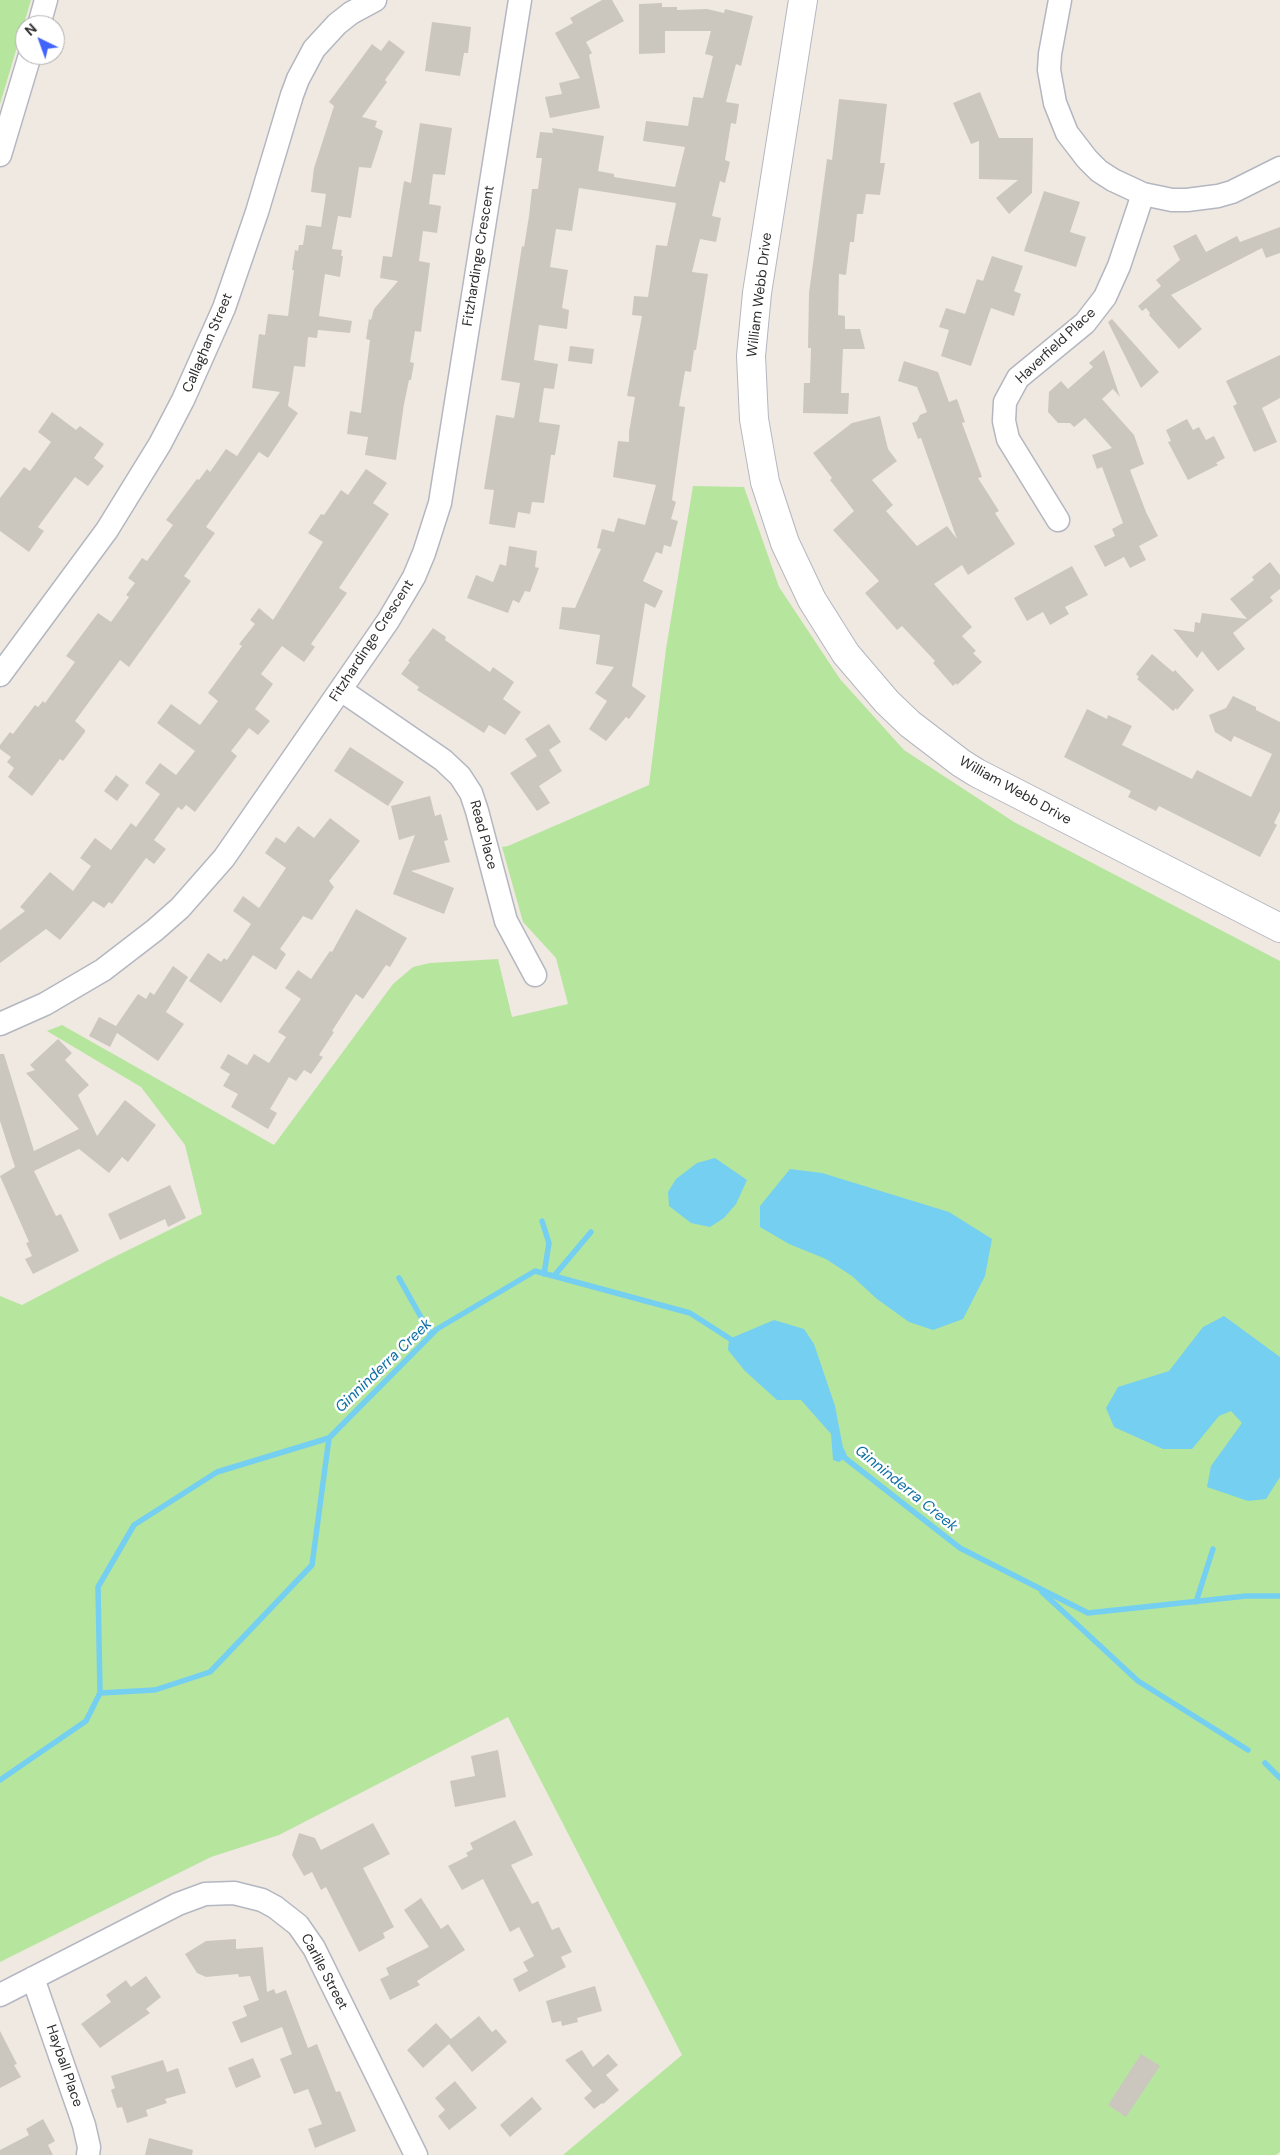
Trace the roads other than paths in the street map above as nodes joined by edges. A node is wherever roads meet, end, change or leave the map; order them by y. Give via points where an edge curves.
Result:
1 (46, 0) edge
2 (375, 0) edge
3 (520, 0) edge
4 (803, 0) edge
5 (1060, 0) edge
6 (42, 15) edge
7 (27, 65) edge
8 (0, 154) edge
9 (1280, 168) edge
10 (1142, 194) junction
11 (1058, 520) dead end
12 (0, 675) edge
13 (341, 690) junction
14 (1280, 928) edge
15 (536, 975) dead end
16 (0, 1024) edge
17 (33, 1978) junction
18 (0, 1996) edge
19 (88, 2155) edge
20 (416, 2155) edge

1 - 6 street
2 - 12 street, Callaghan Street via 350,13 314,49 292,95 258,212 224,308 183,400 107,530
3 - 13 street, Fitzhardinge Crescent via 440,504 414,577 388,622
4 - 14 main road, William Webb Drive via 754,316 752,388 758,451 770,498 784,543 812,600 828,628 887,702 910,724 969,768
5 - 10 street via 1049,70 1060,118 1087,159 1113,180
7 - 8 street
9 - 10 street via 1218,196 1172,200
10 - 11 street, Haverfield Place via 1119,266 1105,297 1085,323 1018,378 1005,402 1004,421 1008,439
13 - 15 street, Read Place via 443,760 460,776 477,811 506,922
13 - 16 street, Fitzhardinge Crescent via 224,858 180,908 103,970 46,1004
17 - 18 street, Carlile Street
17 - 19 street, Hayball Place via 84,2125
17 - 20 street, Carlile Street via 178,1904 205,1894 234,1893 262,1900 298,1925 314,1948

